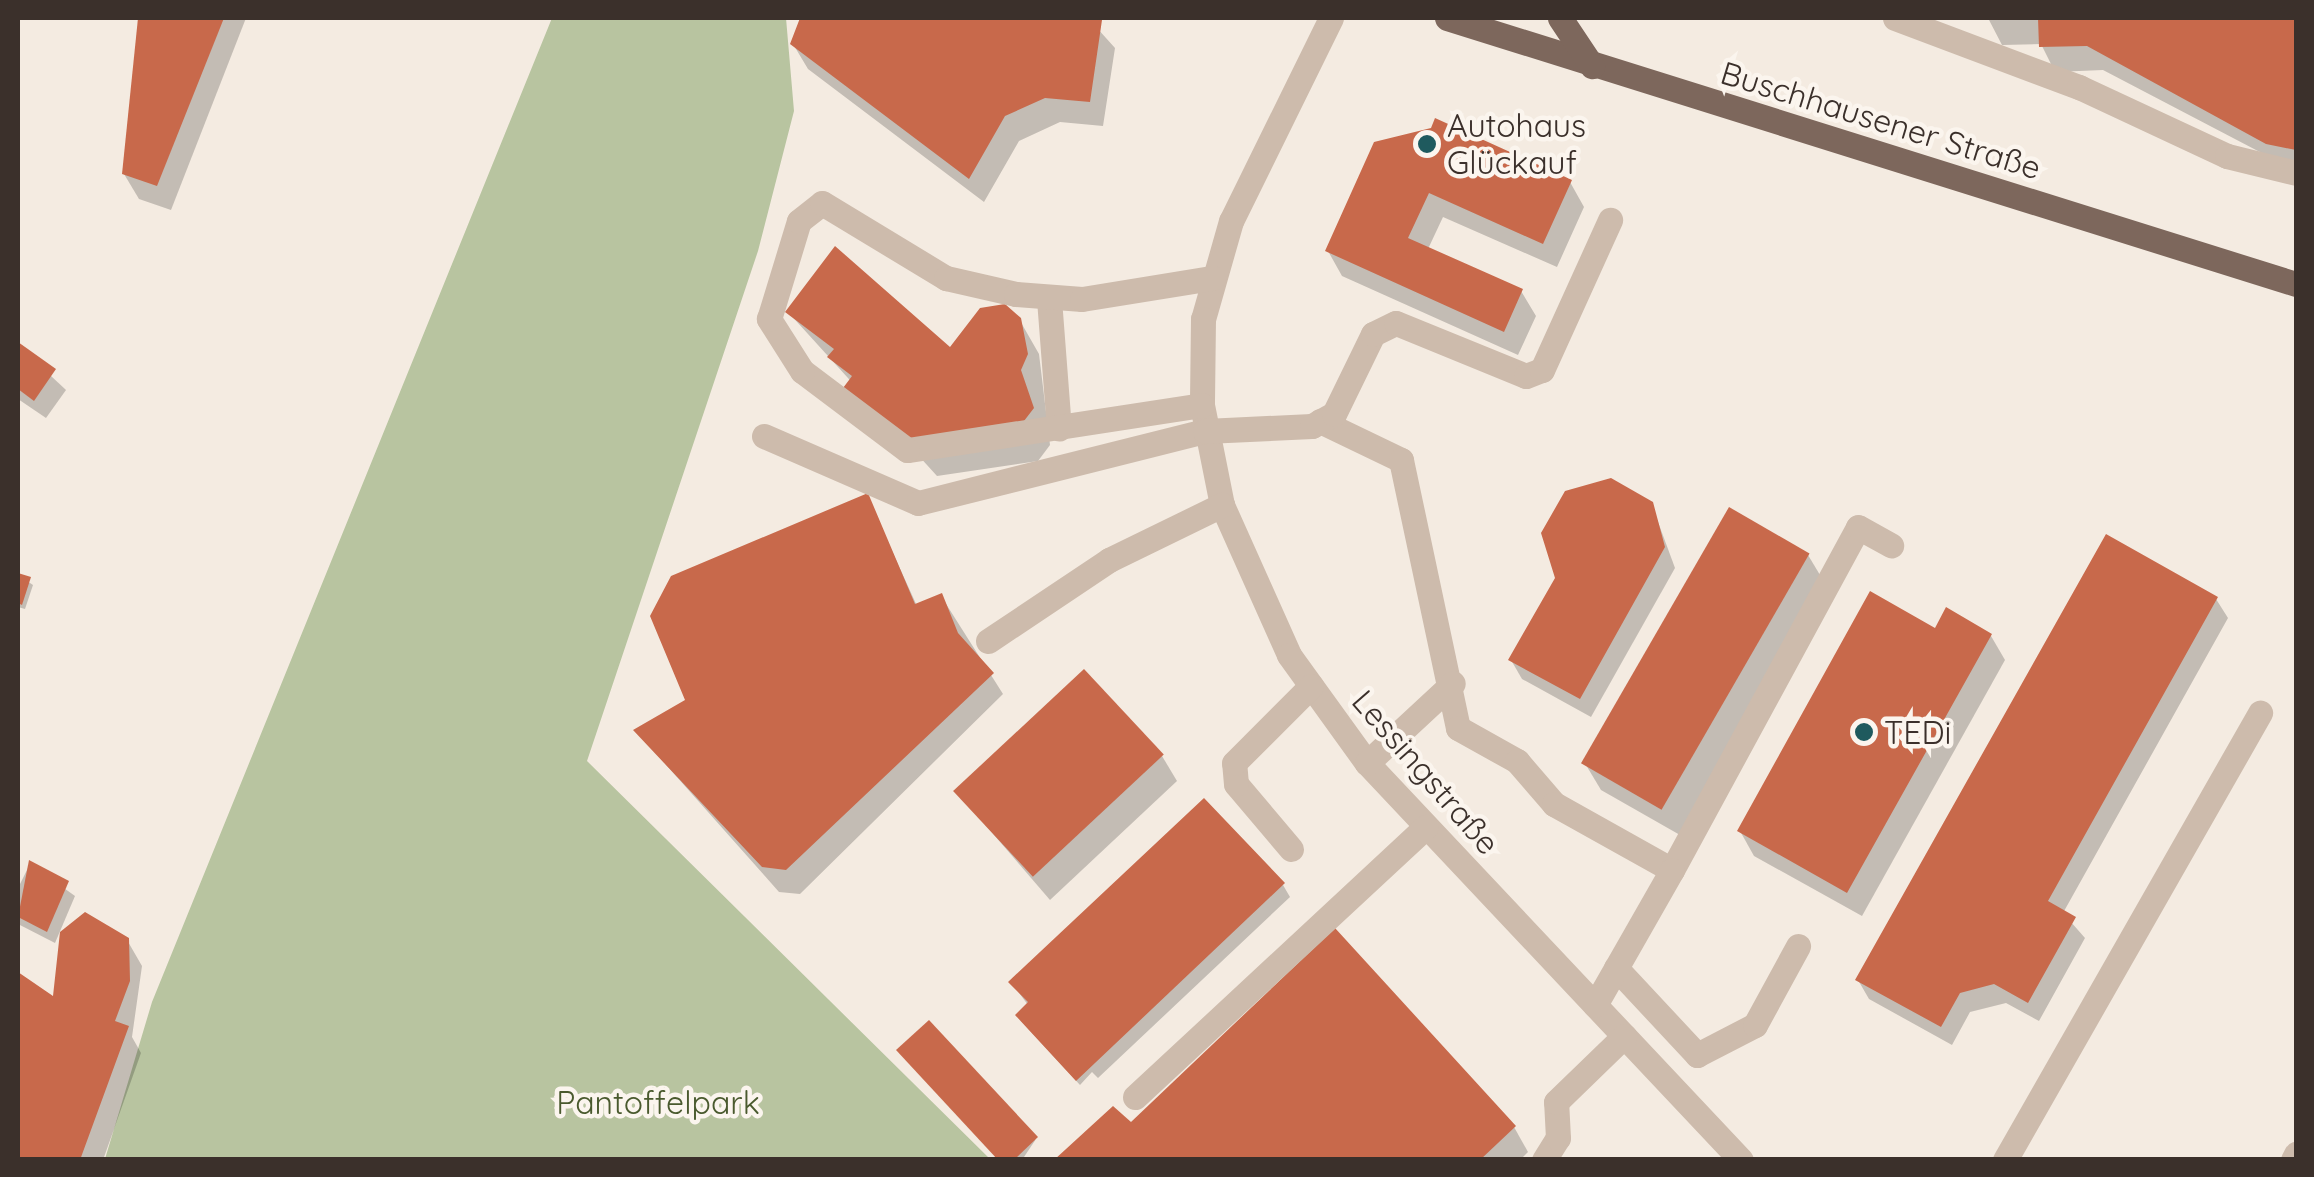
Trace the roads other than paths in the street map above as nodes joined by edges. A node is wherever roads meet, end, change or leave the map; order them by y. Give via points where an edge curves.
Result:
1 (1331, 18) edge
2 (1448, 18) edge
3 (1560, 18) edge
4 (1895, 18) edge
5 (1592, 66) junction
6 (2296, 173) edge
7 (1610, 220) dead end
8 (1212, 278) junction
9 (2296, 284) edge
10 (1050, 300) junction
11 (1203, 418) junction
12 (1320, 422) junction
13 (1059, 429) junction
14 (764, 436) dead end
15 (1222, 505) junction
16 (1891, 544) dead end
17 (988, 641) dead end
18 (1453, 684) junction
19 (1312, 686) junction
20 (2260, 713) dead end
21 (1366, 762) junction
22 (1426, 827) junction
23 (1291, 849) dead end
24 (1672, 870) junction
25 (1798, 946) dead end
26 (1616, 968) junction
27 (1595, 1005) junction
28 (1624, 1036) junction
29 (1697, 1055) junction
30 (1673, 1088) junction
31 (1135, 1098) dead end
32 (1544, 1160) edge
33 (1741, 1160) edge
34 (2005, 1160) edge

1 - 8 street, Lessingstraße
2 - 5 main road, Buschhausener Straße
3 - 5 main road
4 - 6 street via 2080,86 2227,156
5 - 9 main road, Buschhausener Straße
7 - 12 street via 1542,370 1509,374 1396,323 1373,334 1334,414
8 - 10 street
8 - 11 street, Lessingstraße
10 - 13 street
10 - 13 street via 946,278 822,202 798,221 769,319 802,372 907,450
11 - 12 street
11 - 13 street
11 - 14 street via 918,502
11 - 15 street, Lessingstraße
12 - 18 street via 1402,460
15 - 17 street via 1109,560
15 - 19 street, Lessingstraße
16 - 24 street via 1858,527
18 - 21 street
18 - 24 street via 1458,728 1517,761 1554,804
19 - 21 street, Lessingstraße
19 - 23 street via 1234,763 1236,784
20 - 34 street
21 - 22 street, Lessingstraße
22 - 27 street, Lessingstraße
22 - 31 street
24 - 26 street
25 - 29 street via 1754,1025
26 - 27 street
26 - 29 street
27 - 28 street, Lessingstraße
28 - 30 street, Lessingstraße
28 - 32 street via 1556,1102 1558,1138
29 - 30 street
30 - 33 street, Lessingstraße

